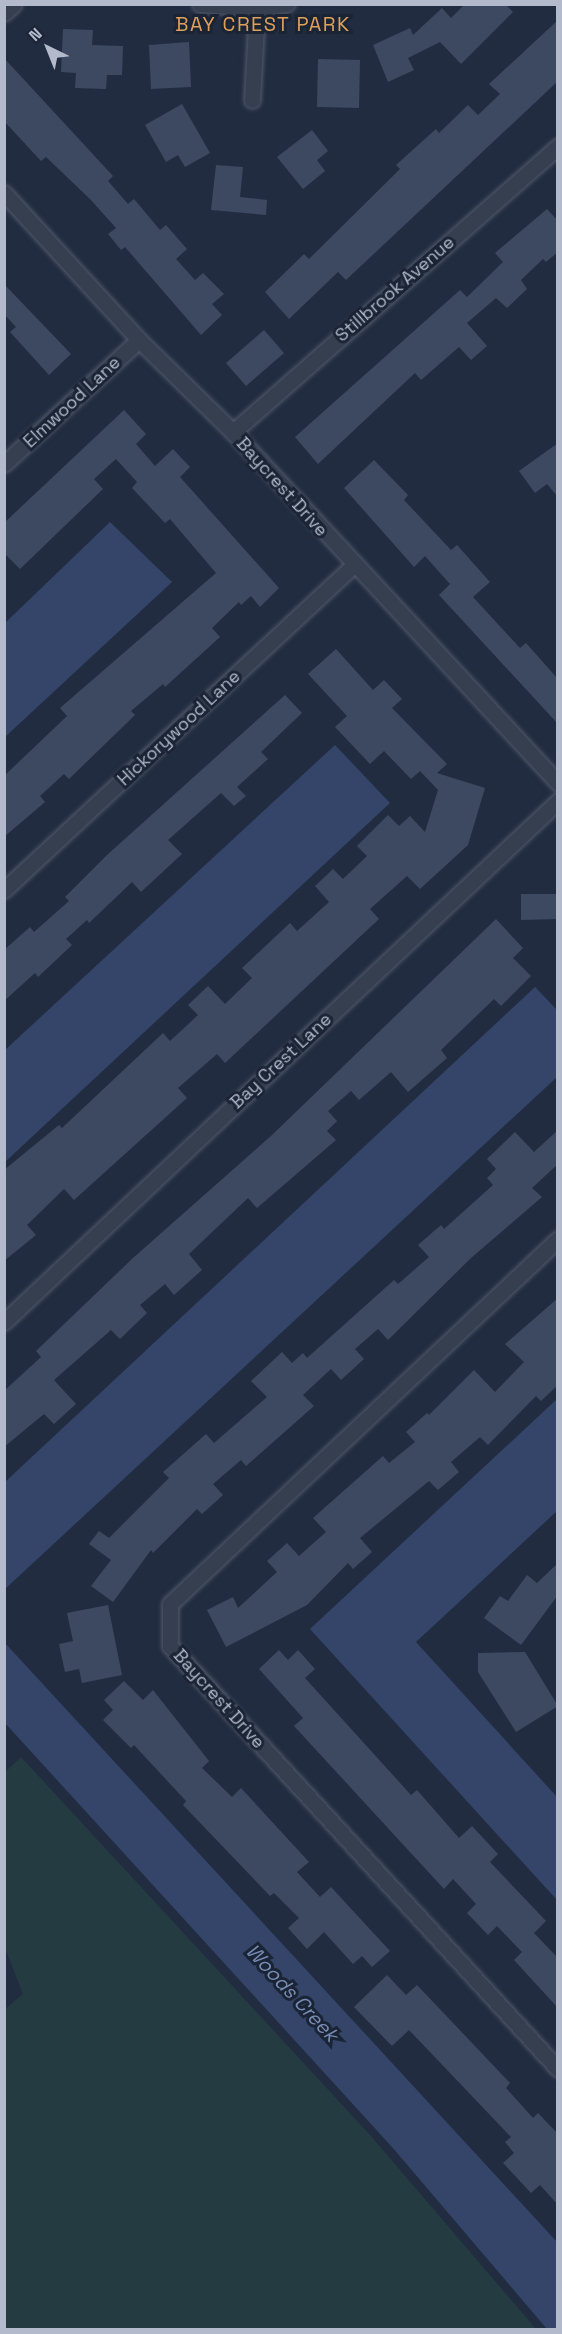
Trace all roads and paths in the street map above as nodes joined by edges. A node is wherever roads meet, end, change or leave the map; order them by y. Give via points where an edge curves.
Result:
1 (15, 4) edge
2 (200, 4) edge
3 (287, 4) edge
4 (257, 8) junction
5 (4, 13) edge
6 (252, 100) dead end
7 (558, 146) edge
8 (4, 193) edge
9 (139, 340) junction
10 (233, 432) junction
11 (4, 464) edge
12 (353, 566) junction
13 (558, 783) edge
14 (558, 801) edge
15 (4, 890) edge
16 (558, 1239) edge
17 (4, 1322) edge
18 (558, 2069) edge

1 - 5 street
2 - 4 street
3 - 4 street
4 - 6 street
7 - 10 street, Stillbrook Avenue
8 - 9 street, Baycrest Drive
9 - 10 street, Baycrest Drive
9 - 11 street, Elmwood Lane
10 - 12 street, Baycrest Drive
12 - 13 street, Baycrest Drive
12 - 15 street, Hickorywood Lane
14 - 17 street, Bay Crest Lane
16 - 18 street, Baycrest Drive via 170,1604 170,1646

